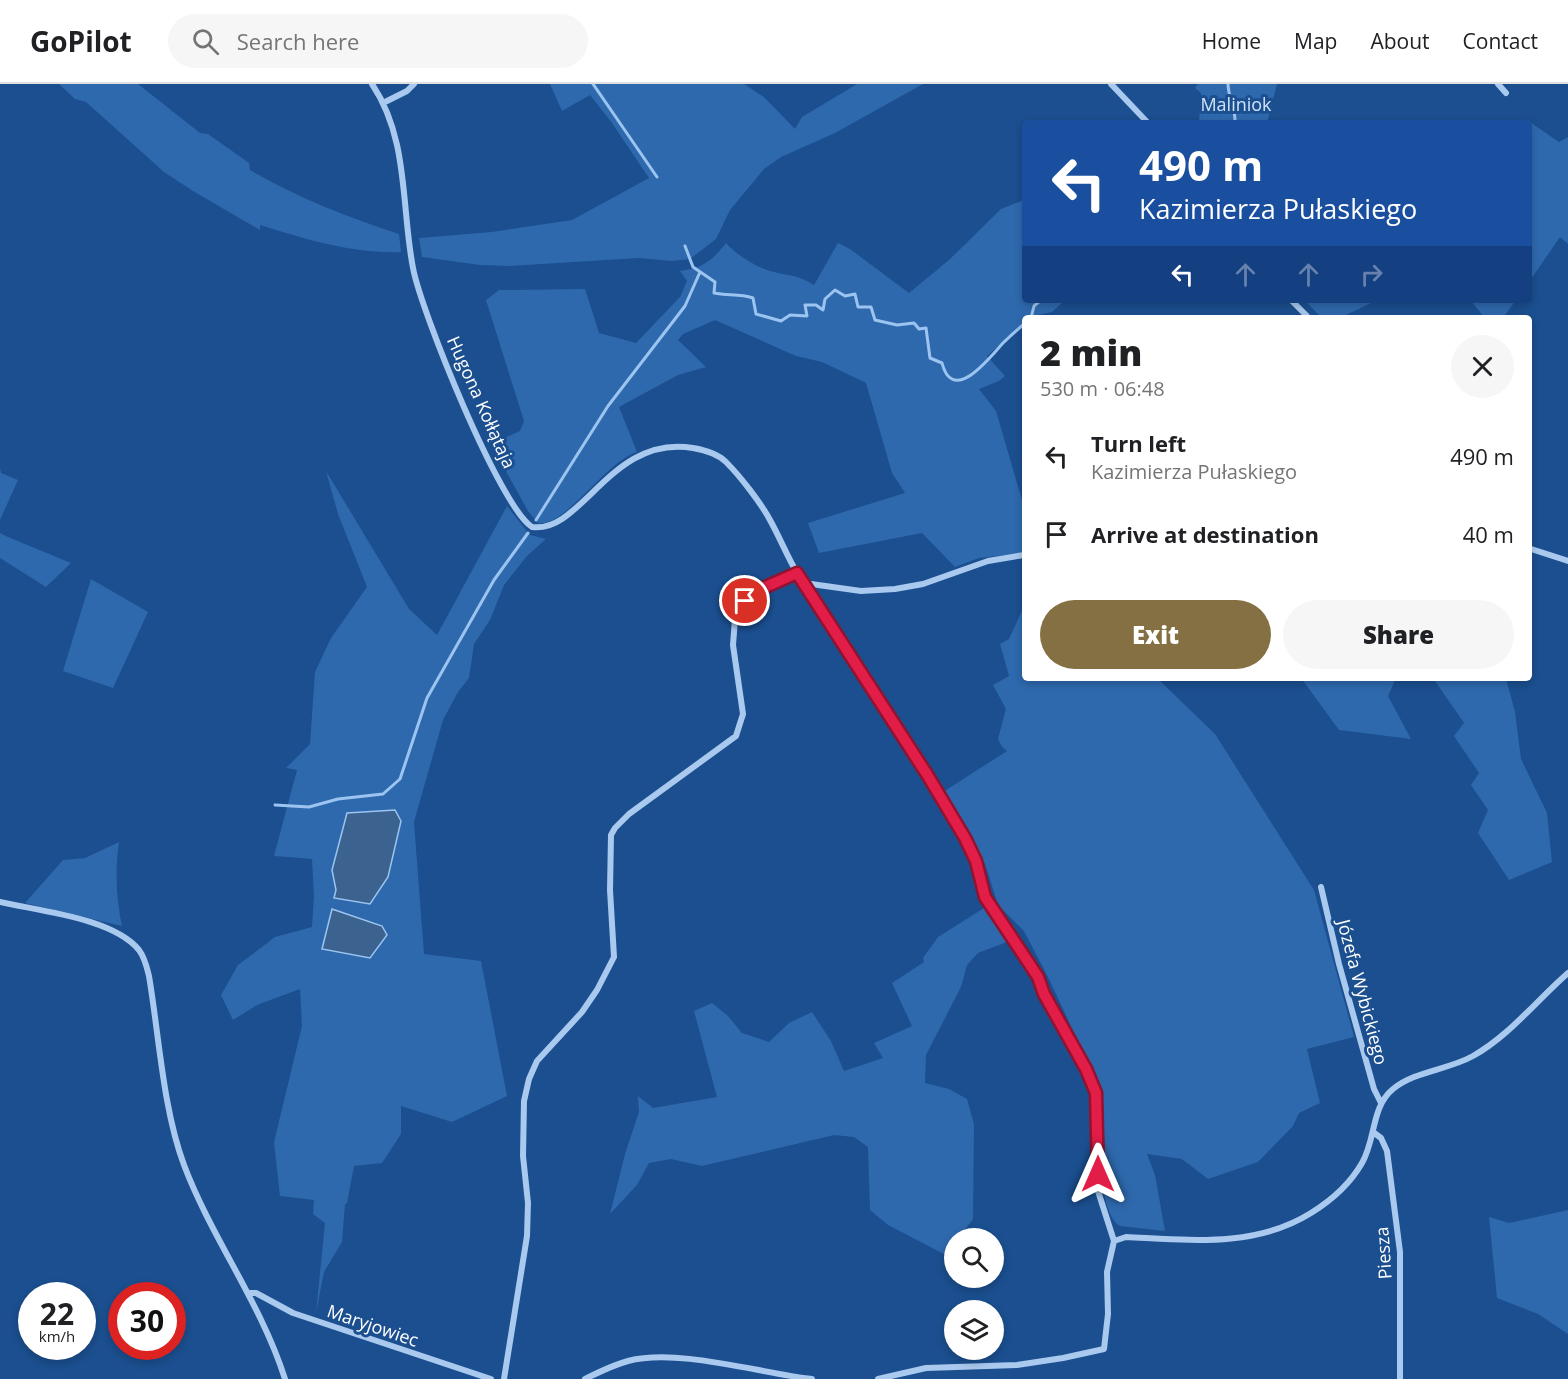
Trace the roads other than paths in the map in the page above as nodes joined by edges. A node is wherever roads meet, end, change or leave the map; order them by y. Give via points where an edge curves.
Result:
1 (372, 84) edge
2 (414, 84) edge
3 (1111, 84) edge
4 (1498, 84) edge
5 (1506, 93) dead end
6 (383, 103) junction
7 (1145, 120) edge
8 (1294, 303) edge
9 (1306, 315) edge
10 (1532, 549) edge
11 (1022, 555) edge
12 (1568, 561) edge
13 (797, 573) junction
14 (804, 583) junction
15 (1321, 887) dead end
16 (0, 903) edge
17 (1568, 973) edge
18 (1380, 1103) junction
19 (1373, 1132) junction
20 (1114, 1241) junction
21 (248, 1293) junction
22 (285, 1379) edge
23 (491, 1379) edge
24 (504, 1379) edge
25 (585, 1379) edge
26 (812, 1379) edge
27 (878, 1379) edge
28 (1400, 1379) edge

1 - 6 street, Hugona Kołłątaja
2 - 6 street
3 - 7 street
4 - 5 street
6 - 13 street, Hugona Kołłątaja via 398,144 412,265 419,292 485,453 527,524 545,528 559,522 618,468 641,454 668,447 697,448 729,464 770,519
8 - 9 street
10 - 12 street
11 - 14 street via 988,561 923,584 895,589 861,591
13 - 14 street, Hugona Kołłątaja
13 - 24 street via 752,593 735,619 733,651 742,714 736,736 629,814 612,835 614,957 582,1012 537,1061 524,1101 527,1236
14 - 20 street, Hugona Kołłątaja via 965,838 976,861 985,897 1038,977 1086,1069 1096,1093 1098,1191
15 - 18 street, Józefa Wybickiego
16 - 21 street via 109,929 138,950 149,976 172,1116 184,1164
17 - 18 street via 1486,1049 1404,1081
18 - 19 street
19 - 20 street via 1364,1159 1340,1192 1287,1228 1234,1240 1126,1237
19 - 28 street, Piesza via 1387,1151 1400,1252
20 - 27 street via 1107,1272 1104,1349 1017,1365 926,1368
21 - 22 street
21 - 23 street, Maryjowiec via 256,1293 293,1313
25 - 26 street via 629,1361 660,1357

